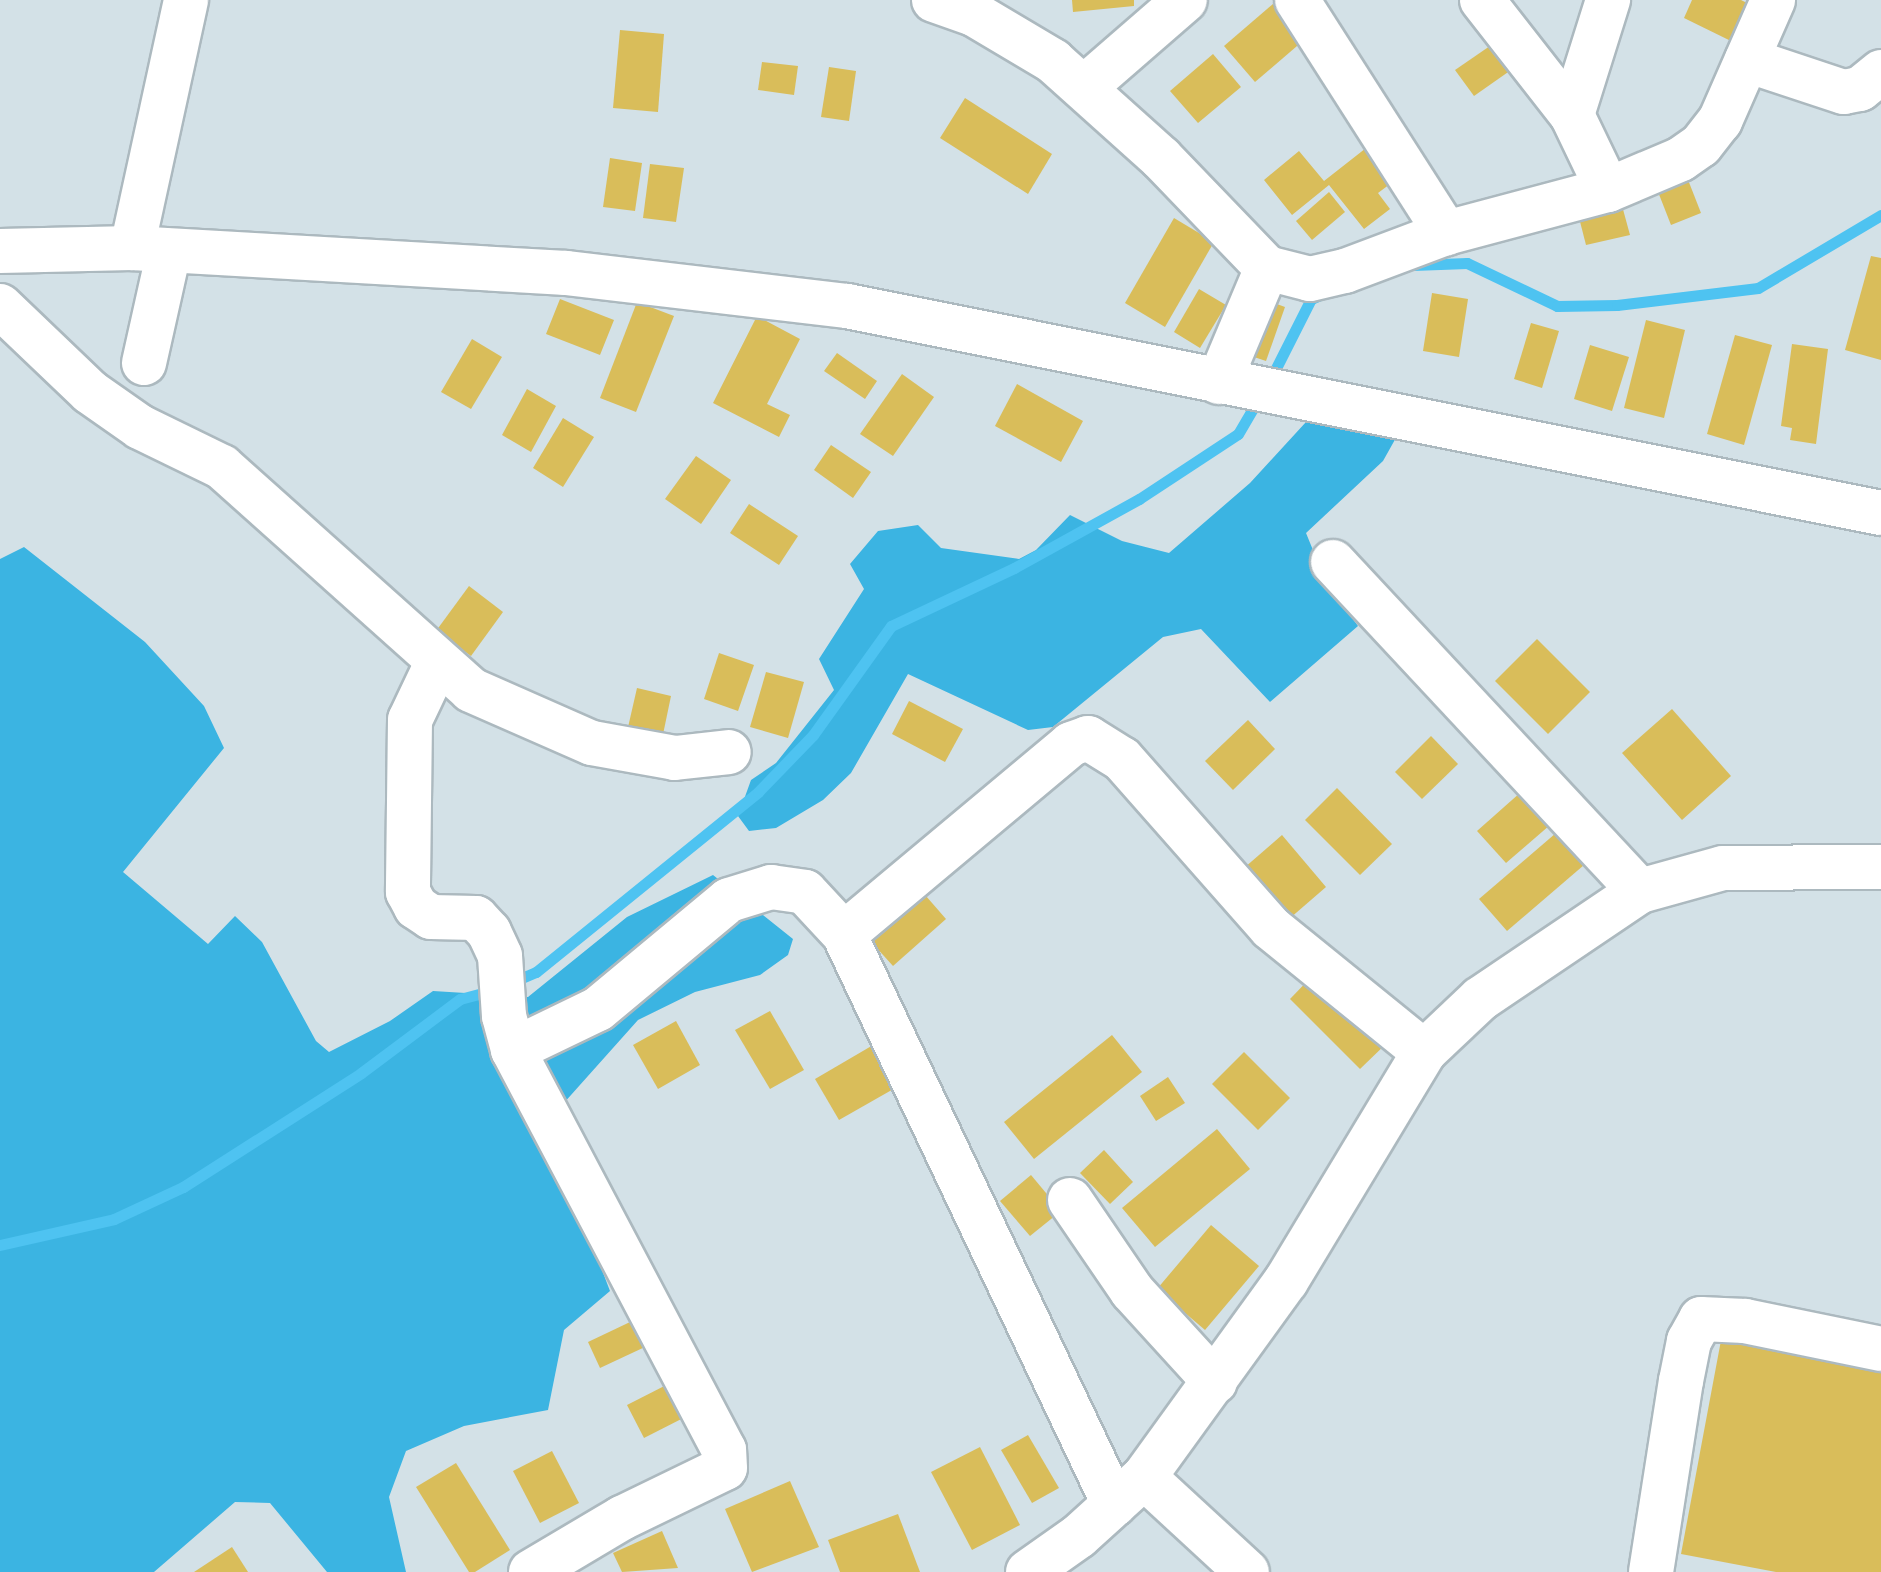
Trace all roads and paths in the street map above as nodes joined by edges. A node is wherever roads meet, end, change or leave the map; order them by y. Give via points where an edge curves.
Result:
1 (186, 0) edge
2 (934, 0) edge
3 (1185, 0) edge
4 (1297, 0) edge
5 (1482, 0) edge
6 (1608, 0) edge
7 (1773, 0) edge
8 (1747, 60) junction
9 (1881, 72) edge
10 (1086, 86) junction
11 (1572, 115) junction
12 (1608, 190) junction
13 (1446, 233) junction
14 (150, 249) junction
15 (18, 251) edge
16 (1267, 268) junction
17 (0, 292) edge
18 (0, 306) edge
19 (144, 363) dead end
20 (1247, 387) junction
21 (1881, 513) edge
22 (1333, 562) dead end
23 (438, 661) junction
24 (729, 752) dead end
25 (1881, 867) edge
26 (1640, 891) junction
27 (844, 934) junction
28 (508, 1033) junction
29 (1424, 1052) junction
30 (1070, 1200) dead end
31 (1881, 1349) edge
32 (1215, 1382) junction
33 (1129, 1490) junction
34 (531, 1572) edge
35 (1028, 1572) edge
36 (1247, 1572) edge
37 (1651, 1572) edge

1 - 14 street
2 - 10 street via 1016,37
3 - 10 street
4 - 13 street
5 - 11 street
6 - 11 street
7 - 8 street
8 - 9 street via 1844,92 1860,89
8 - 12 street via 1720,121 1701,145
10 - 16 street
11 - 12 street
12 - 13 street
13 - 16 street via 1310,279
14 - 15 street
14 - 19 street
14 - 20 street via 566,273 755,293 953,324
15 - 17 street
16 - 20 street
18 - 23 street via 90,392 140,427 222,467
20 - 21 street
22 - 26 street
23 - 24 street via 471,690 592,743 675,758
23 - 28 street via 410,720 408,892 416,907 431,917 476,918 500,956
25 - 26 street via 1723,868
26 - 29 street via 1480,999
27 - 28 street via 805,892 788,887 751,890 729,900 598,1009
27 - 29 street via 1071,744 1088,738 1122,759 1271,928
27 - 33 street
28 - 34 street via 725,1468 622,1518
29 - 32 street via 1286,1281
30 - 32 street via 1132,1291
31 - 37 street via 1745,1321 1701,1319 1689,1341 1681,1381
32 - 33 street
33 - 35 street
33 - 36 street

